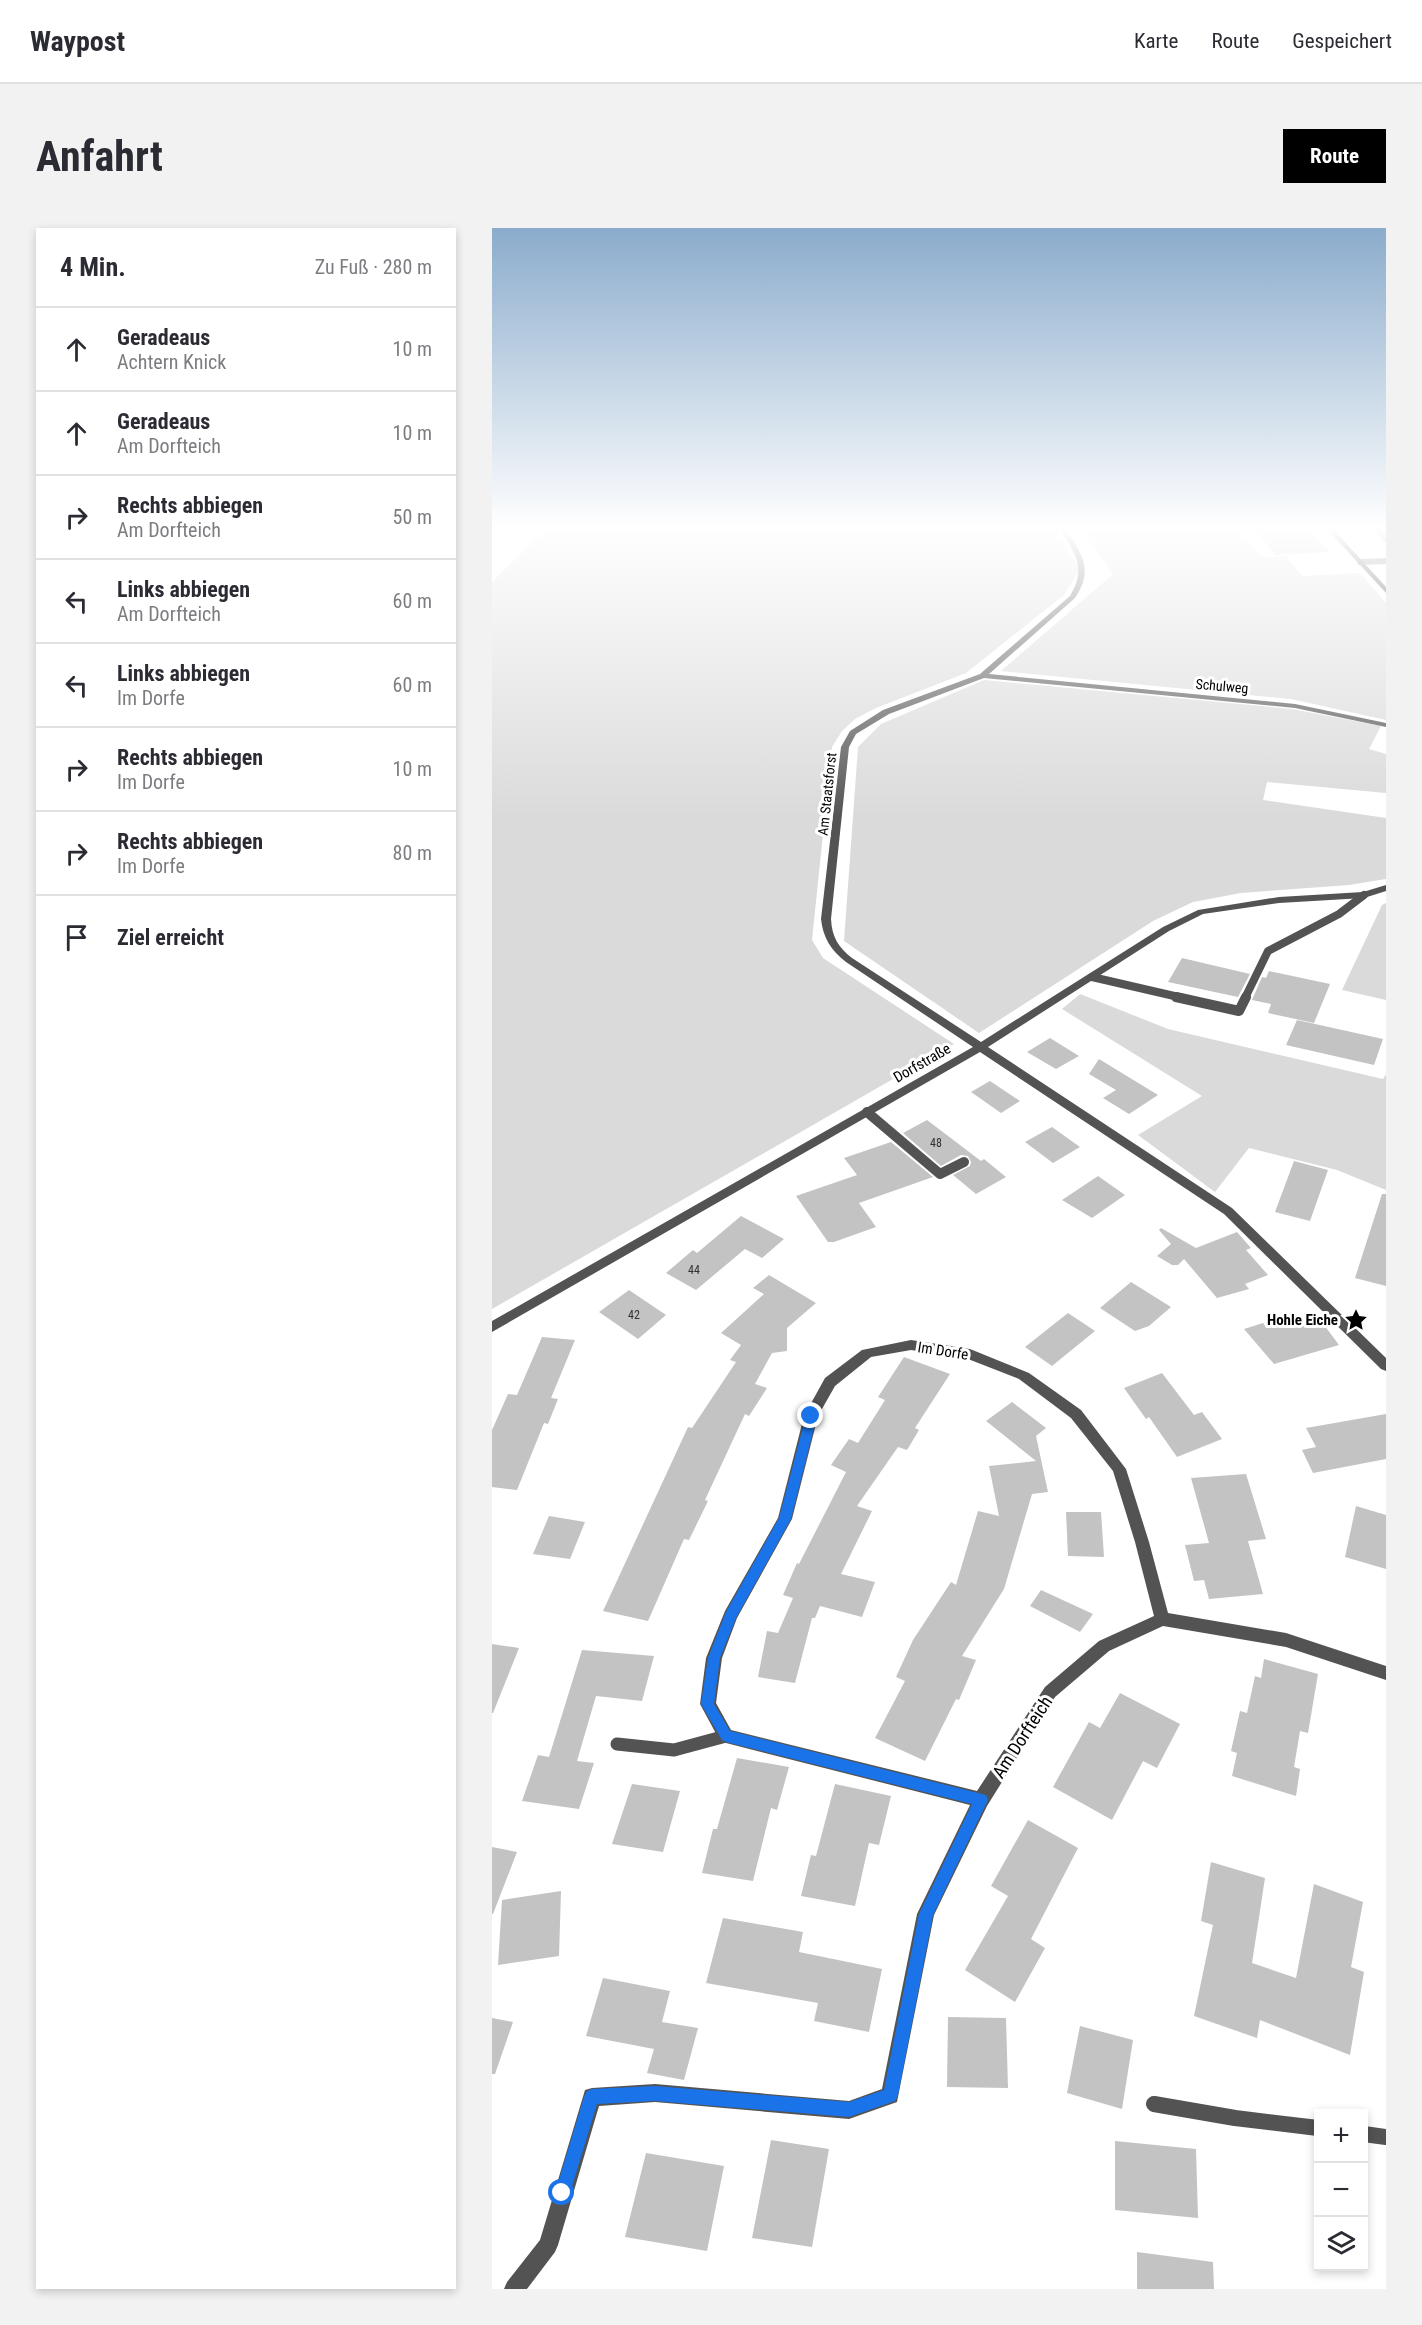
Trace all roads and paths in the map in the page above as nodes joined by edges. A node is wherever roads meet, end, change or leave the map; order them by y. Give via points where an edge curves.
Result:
1 (1041, 625) edge
2 (983, 676) junction
3 (1386, 725) edge
4 (1386, 888) edge
5 (1364, 895) junction
6 (1092, 976) junction
7 (980, 1048) junction
8 (867, 1112) junction
9 (964, 1162) dead end
10 (492, 1327) edge
11 (1386, 1366) edge
12 (1162, 1619) junction
13 (1386, 1673) edge
14 (726, 1736) junction
15 (617, 1744) dead end
16 (981, 1800) junction
17 (1154, 2104) dead end
18 (1314, 2128) edge
19 (1368, 2135) edge
20 (1386, 2137) edge
21 (514, 2289) edge

1 - 2 street, Am Staatsforst
2 - 3 street, Schulweg via 1295,706
2 - 7 street, Am Staatsforst via 886,712 853,733 845,747 826,919 827,934 841,954
4 - 5 street, Dorfstraße
5 - 6 street, Dorfstraße via 1279,900 1201,912 1166,929
5 - 6 lane via 1339,914 1268,951 1239,1011
6 - 7 street, Dorfstraße
7 - 8 street, Dorfstraße
7 - 11 street via 1228,1210
8 - 9 lane via 940,1174
8 - 10 street, Dorfstraße
12 - 13 street via 1286,1640
12 - 14 street, Im Dorfe via 1119,1469 1076,1414 1024,1376 970,1354 911,1345 867,1353 830,1382 811,1416 785,1519 730,1616 714,1658 708,1704
12 - 16 street, Am Dorfteich via 1104,1646 1050,1692
14 - 15 lane via 675,1750
14 - 16 street
16 - 21 street, Am Dorfteich via 926,1914 890,2095 849,2110 655,2093 592,2097 548,2245
17 - 18 lane
19 - 20 lane

